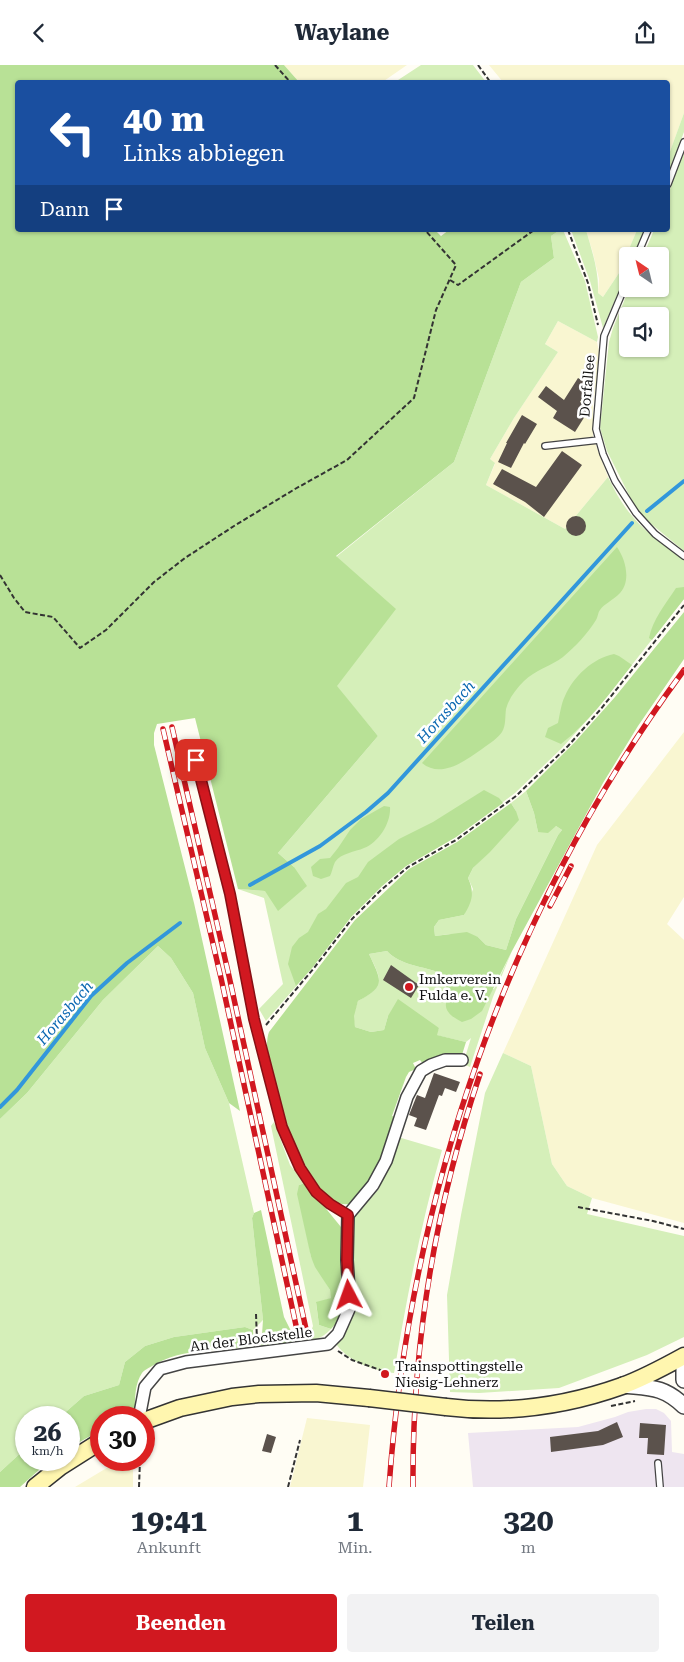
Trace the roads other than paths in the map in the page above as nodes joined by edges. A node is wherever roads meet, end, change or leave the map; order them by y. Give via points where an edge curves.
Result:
1 (684, 142) edge
2 (670, 179) edge
3 (647, 232) edge
4 (641, 247) edge
5 (620, 297) edge
6 (599, 440) junction
7 (545, 446) dead end
8 (684, 556) edge
9 (196, 760) dead end
10 (462, 1060) dead end
11 (348, 1215) junction
12 (684, 1356) edge
13 (684, 1379) edge
14 (623, 1385) junction
15 (141, 1406) edge
16 (684, 1406) edge
17 (155, 1417) edge
18 (90, 1448) edge
19 (658, 1463) dead end
20 (35, 1487) edge
21 (660, 1487) edge

1 - 2 lane
3 - 4 lane
5 - 6 lane, Dorfallee via 604,336 596,429
6 - 7 lane
6 - 8 lane, Dorfallee via 615,481 636,513 655,534
9 - 11 lane via 230,894 254,1019 282,1127 300,1168 316,1192
10 - 11 street via 445,1060 421,1071 407,1097 386,1161 373,1185
11 - 15 street, An der Blockstelle via 350,1307 338,1334 328,1345 186,1362 160,1369 145,1387
12 - 13 street
12 - 14 main road
14 - 16 street via 667,1392
14 - 17 main road, bridge via 577,1399 488,1410 286,1392 232,1397
18 - 20 main road
19 - 21 lane

